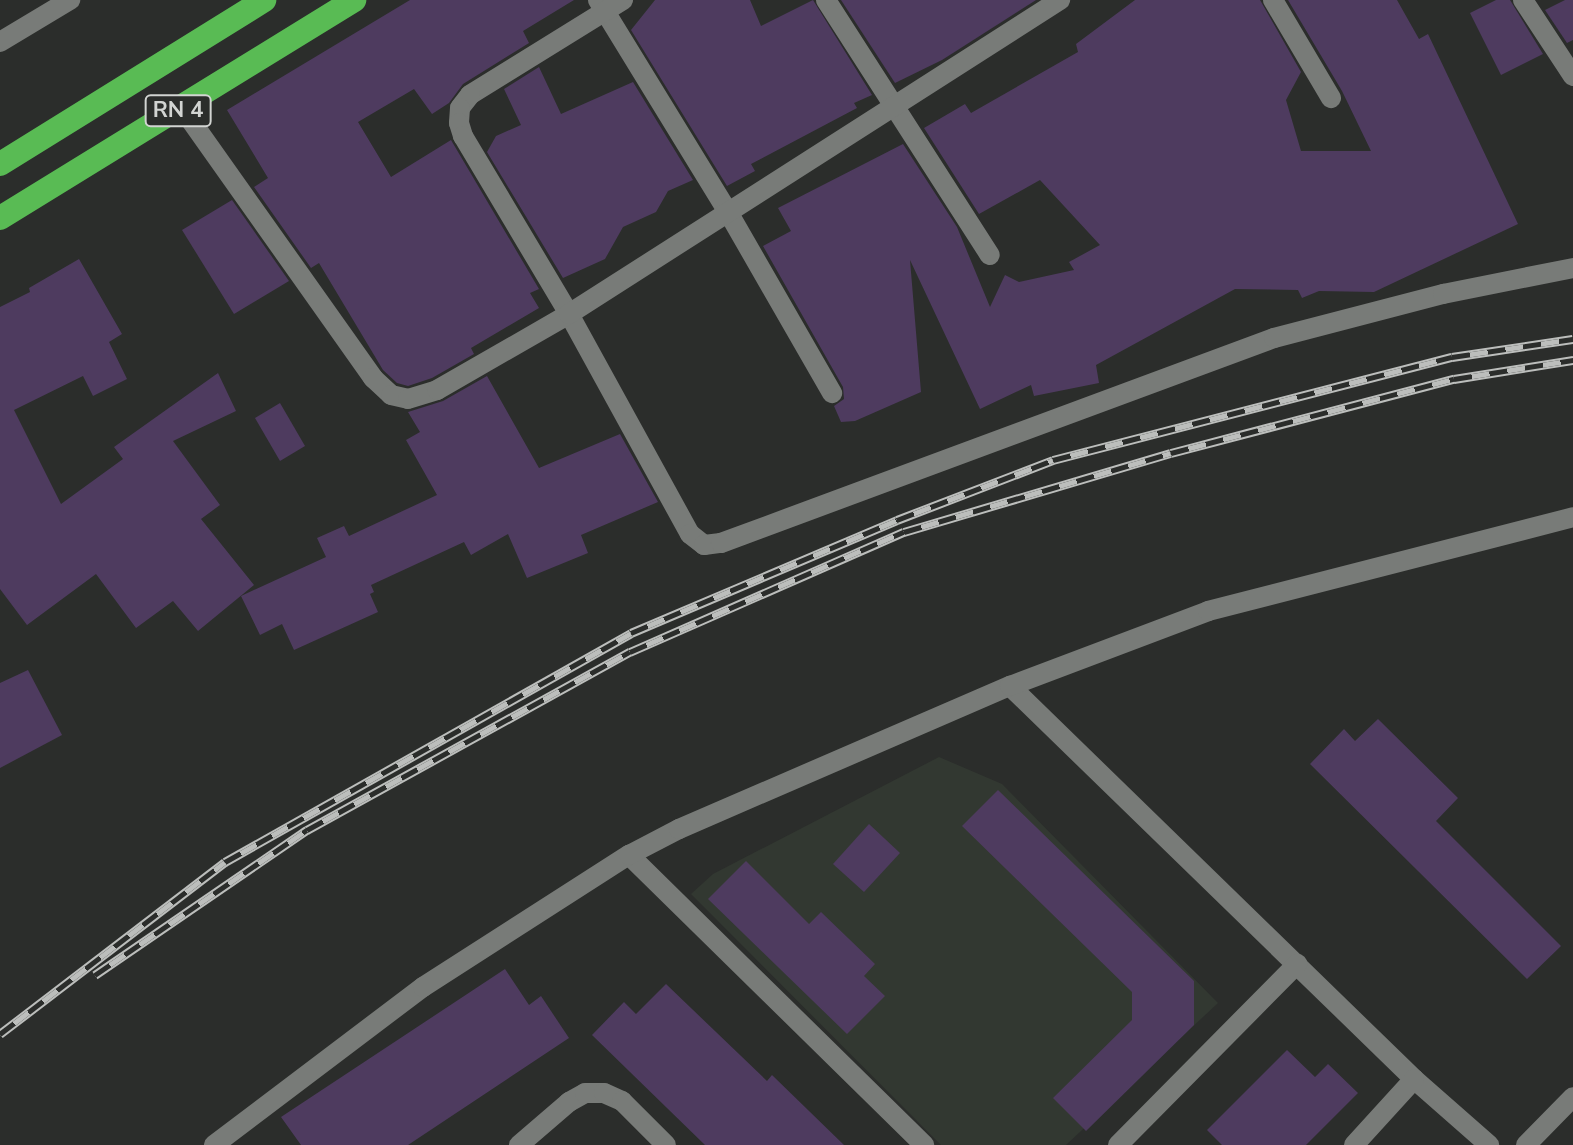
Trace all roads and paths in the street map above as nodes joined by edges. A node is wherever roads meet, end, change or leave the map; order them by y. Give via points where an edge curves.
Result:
1 (70, 0) edge
2 (264, 0) edge
3 (354, 0) edge
4 (826, 0) edge
5 (1060, 0) edge
6 (1273, 0) edge
7 (1523, 0) edge
8 (608, 4) edge
9 (0, 42) edge
10 (1573, 76) edge
11 (1331, 98) dead end
12 (893, 104) junction
13 (182, 108) junction
14 (0, 164) edge
15 (728, 212) junction
16 (0, 218) edge
17 (990, 255) dead end
18 (1573, 268) edge
19 (569, 314) junction
20 (832, 393) dead end
21 (1573, 517) edge
22 (1010, 686) junction
23 (629, 855) junction
24 (1297, 964) junction
25 (1414, 1079) junction
26 (1573, 1097) edge
27 (214, 1145) edge
28 (519, 1145) edge
29 (666, 1145) edge
30 (924, 1145) edge
31 (1118, 1145) edge
32 (1354, 1145) edge
33 (1489, 1145) edge
34 (1526, 1145) edge

1 - 9 street
2 - 14 highway, RN 4
3 - 13 highway, RN 4
4 - 12 street
5 - 12 street
6 - 11 street
7 - 10 street
8 - 15 street
8 - 19 street via 470,95 460,108 463,136
12 - 15 street
12 - 17 street
13 - 16 highway, RN 4
13 - 19 street via 373,378 391,395 408,399 437,390
15 - 19 street
15 - 20 street
18 - 19 street via 1443,294 1274,338 713,545 690,534
21 - 22 street via 1208,611
22 - 23 street
22 - 24 street
23 - 27 street via 423,987
23 - 30 street
24 - 25 street
24 - 31 street
25 - 32 street
25 - 33 street
26 - 34 street
28 - 29 street via 569,1102 585,1093 604,1093 622,1101

